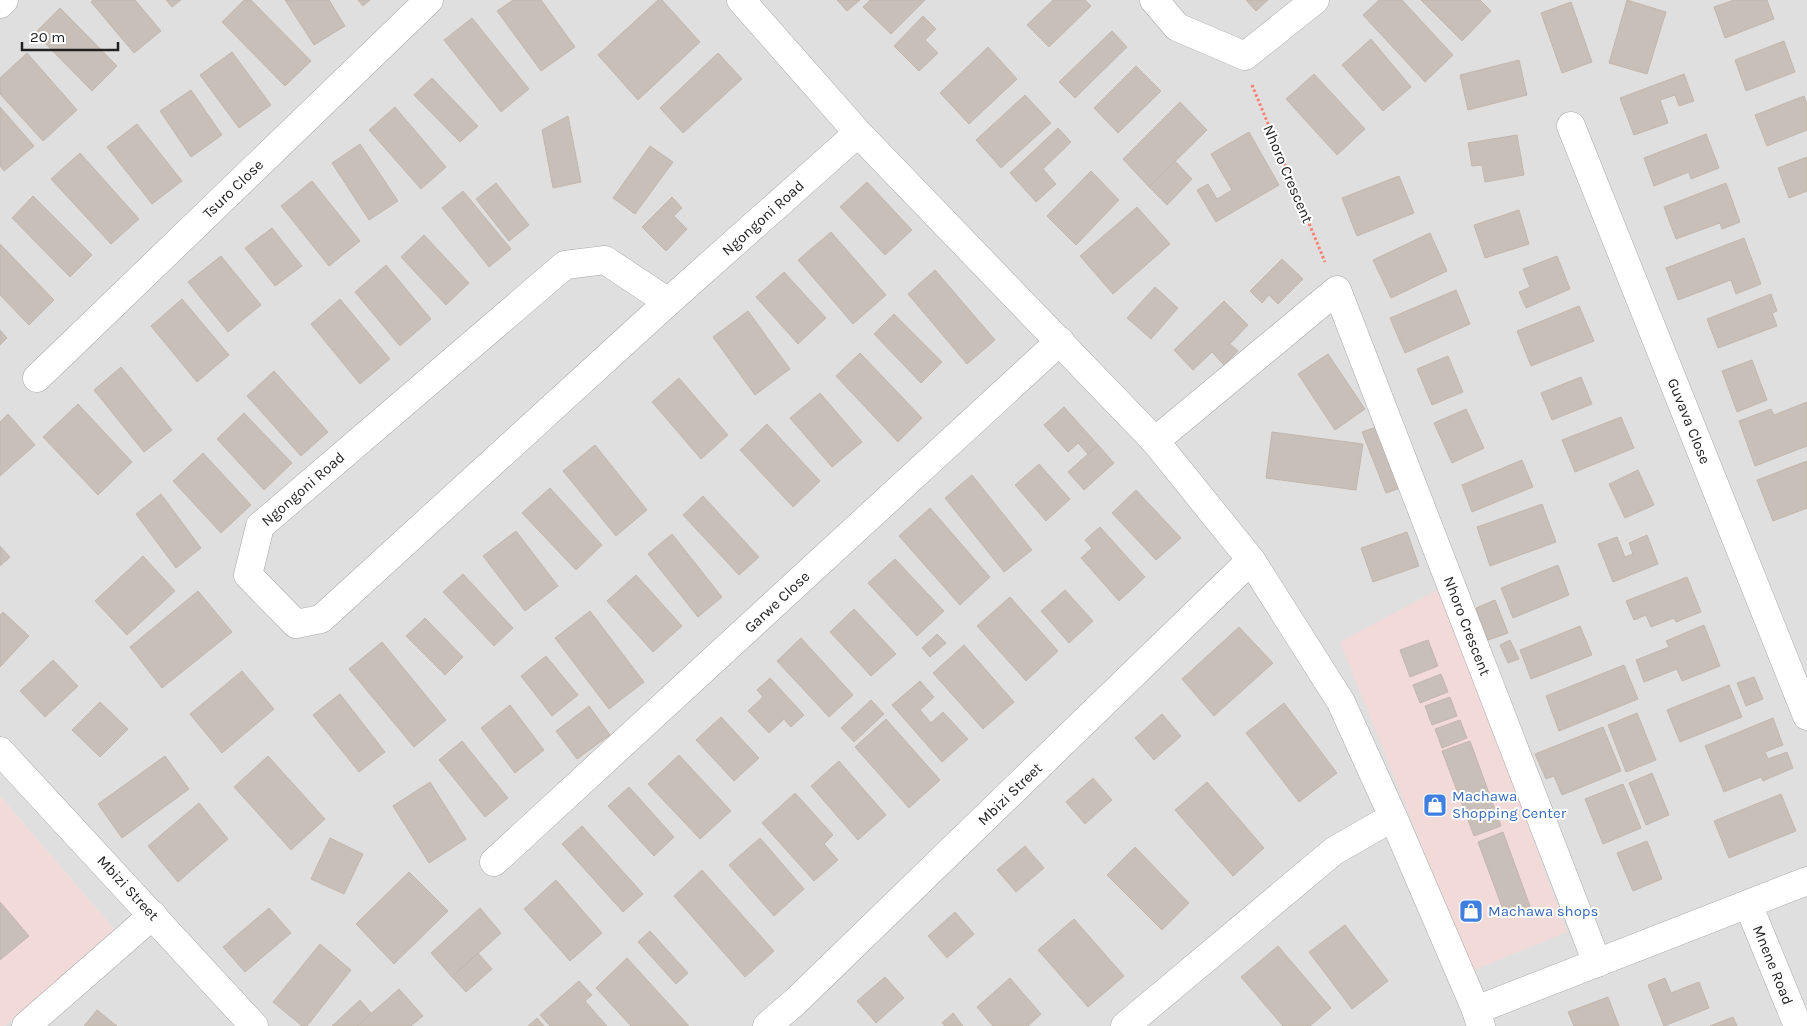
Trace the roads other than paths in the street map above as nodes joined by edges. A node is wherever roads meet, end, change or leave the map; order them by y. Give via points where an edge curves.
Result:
1 (4, 0) edge
2 (429, 0) edge
3 (741, 0) edge
4 (1154, 0) edge
5 (1315, 0) edge
6 (0, 4) edge
7 (1571, 126) dead end
8 (858, 134) junction
9 (668, 302) junction
10 (1060, 341) junction
11 (37, 378) dead end
12 (1155, 441) junction
13 (1251, 560) junction
14 (1807, 716) edge
15 (0, 751) edge
16 (1393, 817) junction
17 (494, 862) dead end
18 (1807, 880) edge
19 (1748, 904) junction
20 (153, 915) junction
21 (1597, 963) junction
22 (1478, 1018) edge
23 (26, 1026) edge
24 (254, 1026) edge
25 (767, 1026) edge
26 (1125, 1026) edge
27 (1798, 1026) edge

1 - 6 street
2 - 11 street, Tsuro Close
3 - 8 street
4 - 5 street via 1177,27 1245,56
7 - 14 street, Guvava Close
8 - 9 street, Ngongoni Road
8 - 10 street
9 - 9 street, Ngongoni Road via 321,619 296,624 248,575 260,526 566,265 605,260
10 - 12 street
10 - 17 street, Garwe Close
12 - 13 street
12 - 21 street, Nhoro Crescent via 1336,290
13 - 16 street via 1341,702
13 - 25 street, Mbizi Street
15 - 20 street, Mbizi Street
16 - 22 street
16 - 26 street via 1334,851
18 - 19 street
19 - 21 street
19 - 27 street, Mnene Road
20 - 23 street
20 - 24 street, Mbizi Street
21 - 22 street

